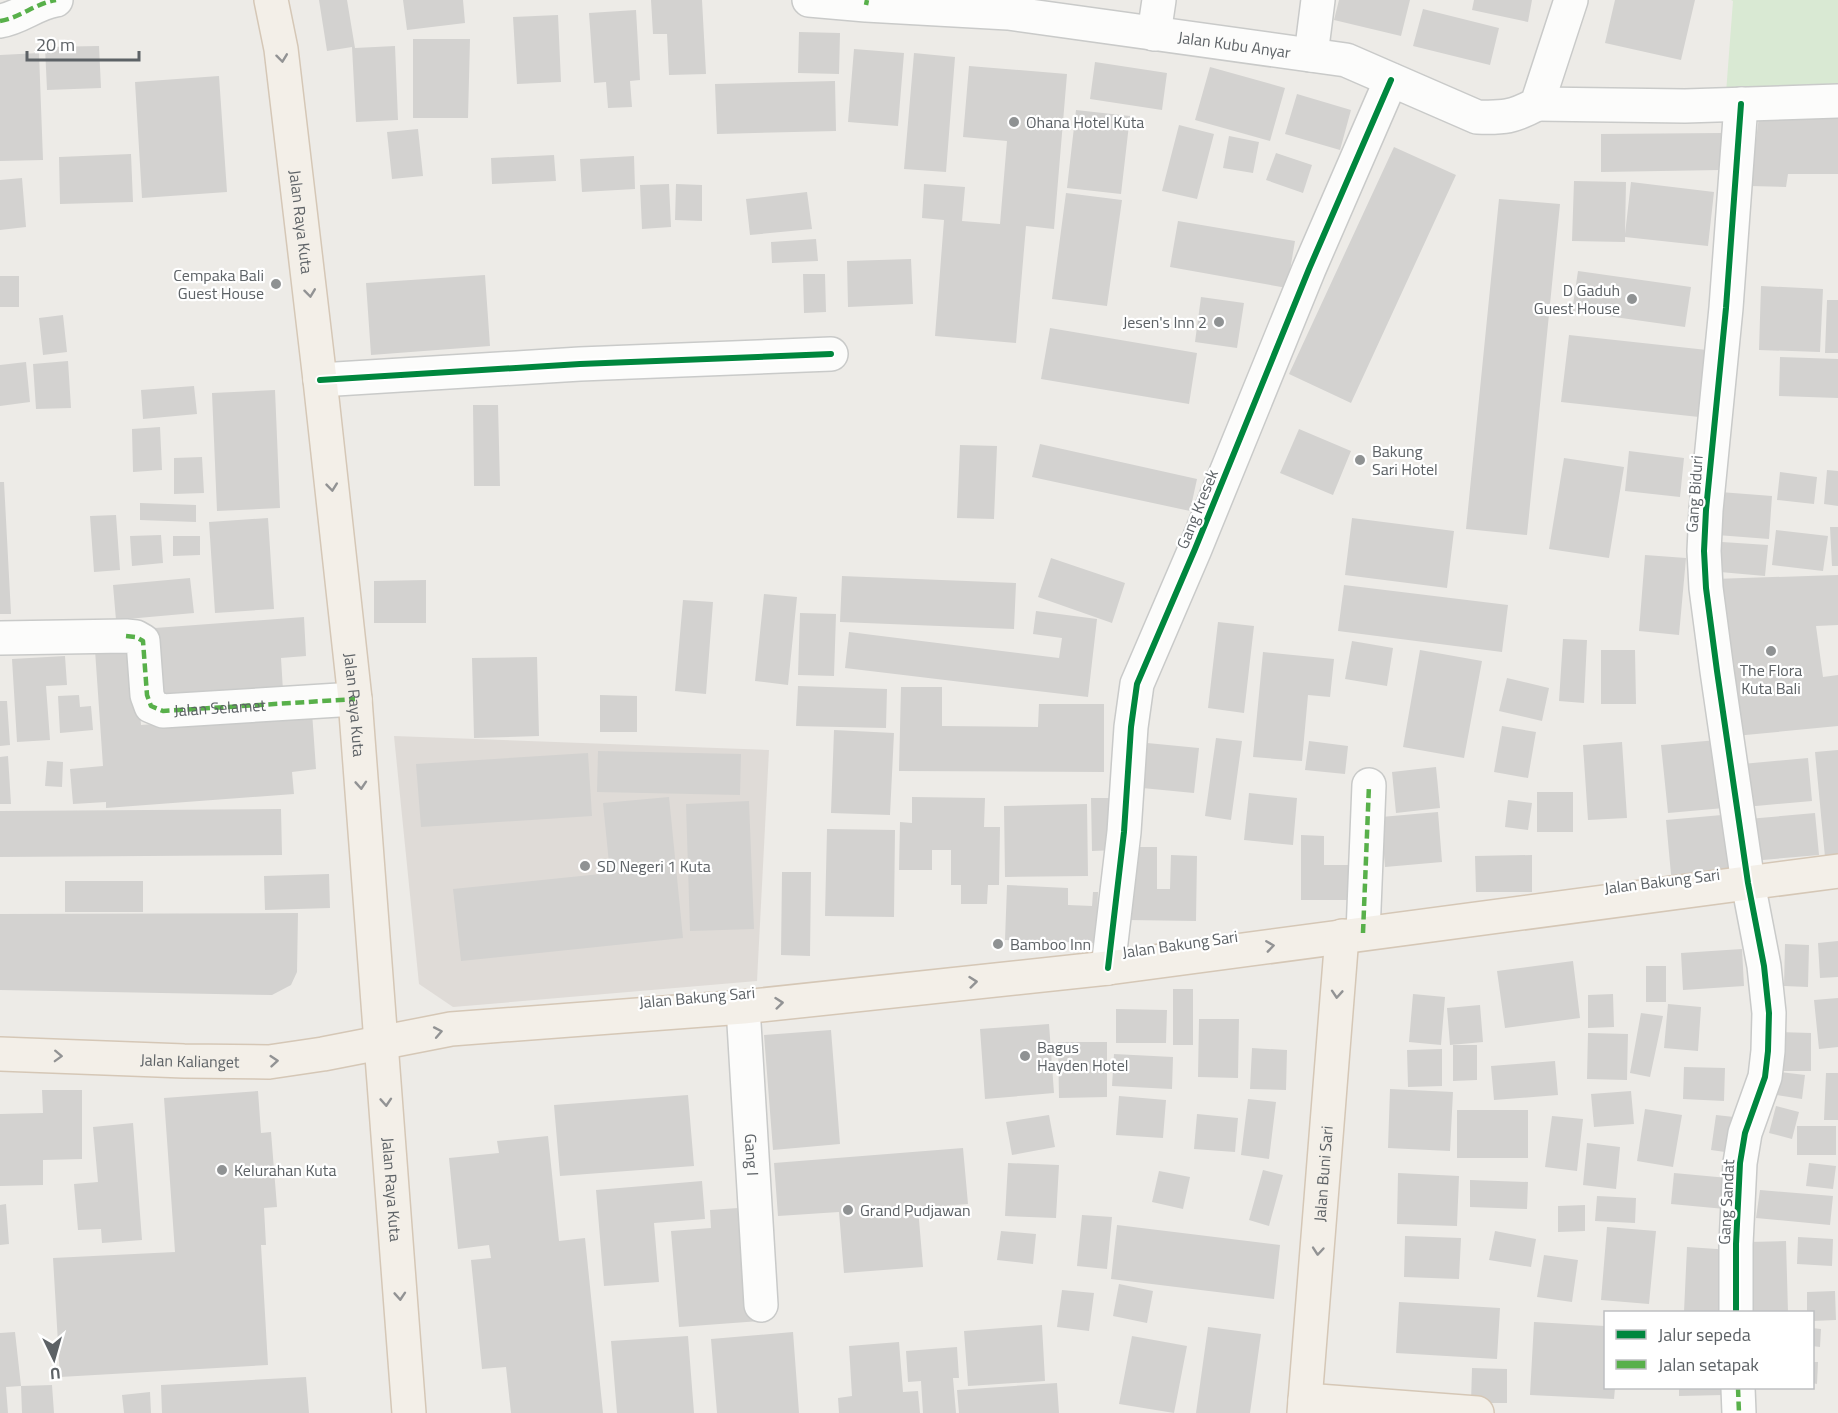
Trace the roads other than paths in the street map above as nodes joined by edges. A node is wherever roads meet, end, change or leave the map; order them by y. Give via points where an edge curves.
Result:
1 (56, 0) edge
2 (271, 0) edge
3 (809, 0) edge
4 (1159, 0) edge
5 (1318, 0) edge
6 (1571, 0) edge
7 (866, 3) edge
8 (1009, 6) edge
9 (0, 21) edge
10 (1154, 34) junction
11 (1311, 56) junction
12 (1391, 80) junction
13 (1838, 100) edge
14 (1538, 104) junction
15 (1741, 104) junction
16 (831, 354) dead end
17 (320, 380) junction
18 (0, 638) edge
19 (355, 699) junction
20 (1369, 784) dead end
21 (1838, 871) edge
22 (1748, 883) junction
23 (1352, 935) junction
24 (1108, 968) junction
25 (743, 1007) junction
26 (381, 1044) junction
27 (0, 1054) edge
28 (761, 1305) dead end
29 (1736, 1311) edge
30 (1738, 1389) edge
31 (1305, 1407) edge
32 (409, 1413) edge
33 (1477, 1413) edge
34 (1739, 1413) edge

1 - 9 street
2 -> 17 main road, Jalan Raya Kuta via 281,49
3 - 7 street, Jalan Kubu Anyar
4 - 10 street
5 - 11 street
6 - 14 street
7 - 8 street, Jalan Kubu Anyar
8 - 10 street, Jalan Kubu Anyar
10 - 11 street, Jalan Kubu Anyar
11 - 12 street, Jalan Kubu Anyar via 1346,60
12 - 14 street, Jalan Kubu Anyar via 1477,117 1518,115
12 - 24 street, Gang Kresek via 1137,684
13 - 15 street
14 - 15 street
15 - 22 street, Gang Biduri via 1704,551
16 - 17 street
17 -> 19 main road, Jalan Raya Kuta
18 - 19 street, Jalan Selamet via 126,636 143,641 147,694 152,706 163,711
19 -> 26 main road, Jalan Raya Kuta
20 - 23 street
21 - 22 main road, Jalan Bakung Sari
22 - 23 main road, Jalan Bakung Sari
22 - 29 street, Gang Sandat via 1764,966 1768,1051 1765,1077 1745,1133 1740,1163
24 -> 23 main road, Jalan Bakung Sari
23 -> 31 main road, Jalan Buni Sari
25 -> 24 main road, Jalan Bakung Sari
26 -> 25 main road, Jalan Bakung Sari via 451,1029
25 - 28 street, Gang I
27 -> 26 main road, Jalan Kalianget via 269,1062
26 -> 32 main road, Jalan Raya Kuta
30 - 34 street
31 - 33 main road

